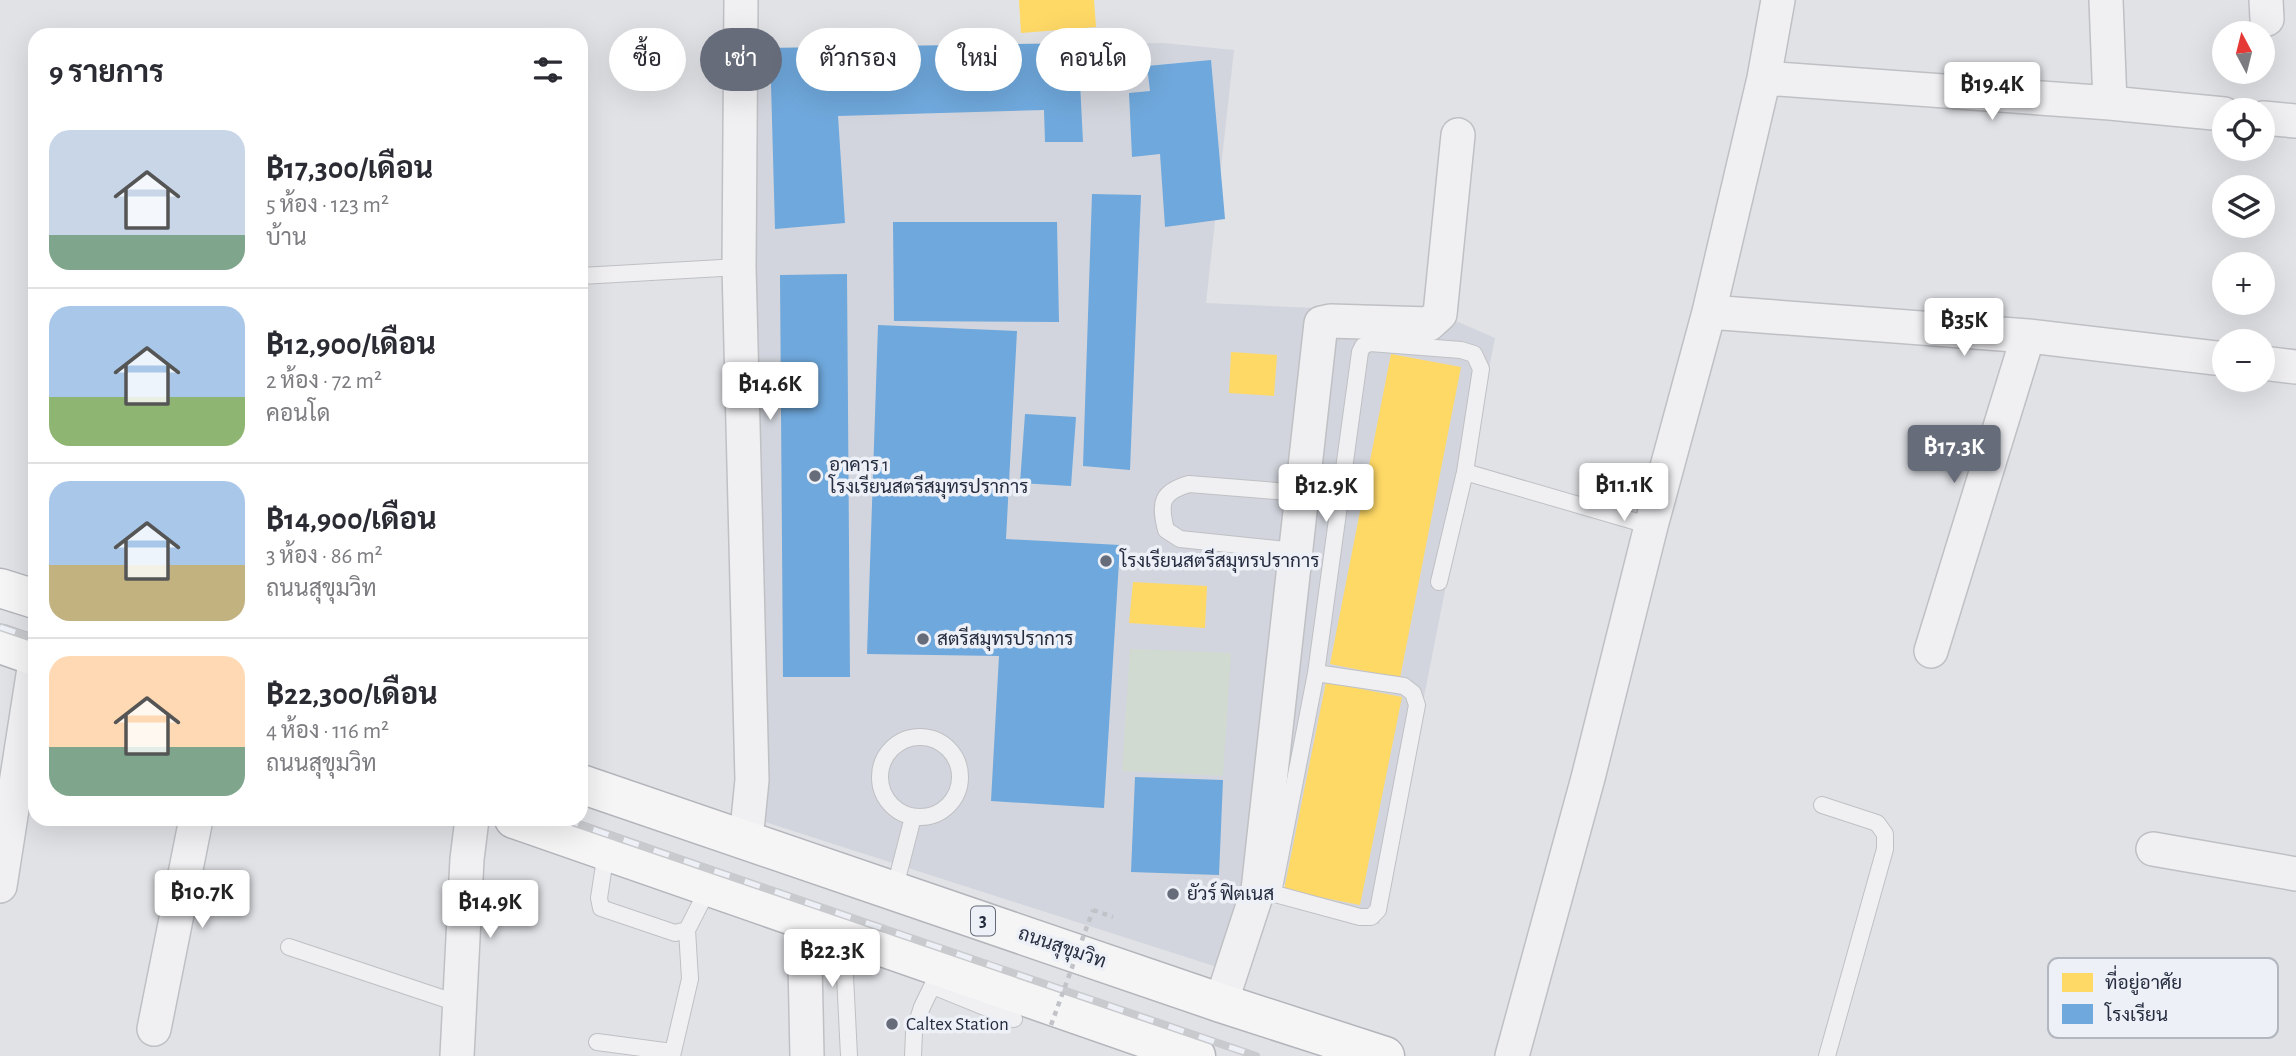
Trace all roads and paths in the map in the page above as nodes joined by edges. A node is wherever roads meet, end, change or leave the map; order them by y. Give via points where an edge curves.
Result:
1 (741, 0) edge
2 (1778, 0) edge
3 (2106, 0) edge
4 (1763, 78) junction
5 (2110, 103) junction
6 (2212, 113) edge
7 (2275, 119) edge
8 (2296, 121) edge
9 (1458, 135) dead end
10 (739, 267) junction
11 (588, 276) edge
12 (1709, 312) junction
13 (2028, 336) junction
14 (2212, 358) edge
15 (2275, 364) edge
16 (2296, 367) edge
17 (1465, 472) junction
18 (1302, 493) junction
19 (1651, 526) junction
20 (1296, 551) junction
21 (1439, 582) dead end
22 (0, 588) edge
23 (28, 597) edge
24 (0, 644) edge
25 (1931, 651) dead end
26 (28, 654) edge
27 (1316, 673) junction
28 (28, 707) edge
29 (588, 786) edge
30 (1822, 805) dead end
31 (913, 817) junction
32 (195, 826) edge
33 (471, 826) edge
34 (534, 826) edge
35 (746, 840) junction
36 (2153, 849) dead end
37 (606, 851) junction
38 (2296, 874) edge
39 (0, 886) edge
40 (709, 886) junction
41 (894, 891) junction
42 (1265, 891) junction
43 (1113, 918) dead end
44 (825, 927) junction
45 (687, 930) junction
46 (289, 947) dead end
47 (937, 977) junction
48 (1221, 1003) junction
49 (460, 1004) junction
50 (1014, 1019) dead end
51 (1051, 1025) dead end
52 (154, 1029) dead end
53 (597, 1042) dead end
54 (672, 1054) edge
55 (1185, 1054) edge
56 (457, 1056) edge
57 (807, 1056) edge
58 (849, 1056) edge
59 (913, 1056) edge
60 (1385, 1056) edge
61 (1513, 1056) edge
62 (1827, 1056) edge

1 - 10 street
2 - 4 street
3 - 5 street
4 - 5 street
4 - 12 street
5 - 6 street
7 - 8 street
9 - 18 street via 1440,314 1429,324 1321,323
10 - 11 lane
10 - 35 street via 752,780
12 - 13 street
12 - 19 street
13 - 14 street
13 - 25 street
15 - 16 street
17 - 19 lane
17 - 21 lane
17 - 27 lane via 1481,369 1474,354 1363,346
18 - 20 street
18 - 20 lane via 1189,484 1172,489 1162,514 1166,530 1180,539
19 - 61 street
20 - 42 street
22 - 23 highway
24 - 26 highway
27 - 42 lane
27 - 42 lane via 1404,686 1417,705 1378,910 1371,917 1360,917
28 - 39 street
29 - 35 highway, ถนนสุขุมวิท / 3
30 - 62 lane via 1877,823 1885,834 1885,849
31 - 31 lane via 889,803 880,777 888,752 909,738 922,737 945,745 954,754 961,778 951,804 940,813
31 - 41 lane
32 - 52 street
33 - 49 street
34 - 37 highway
35 - 41 highway, ถนนสุขุมวิท / 3
36 - 38 street
37 - 40 highway
37 - 45 lane via 601,908 676,933
40 - 44 highway
40 - 45 lane
41 - 48 highway, ถนนสุขุมวิท / 3
42 - 48 street
43 - 51 path, bridge via 1093,910
44 - 47 highway
44 - 57 street via 805,962
44 - 58 lane
45 - 54 lane via 690,979
46 - 49 lane
47 - 50 lane
47 - 55 highway
47 - 59 lane via 914,1032
48 - 60 highway, ถนนสุขุมวิท / 3
49 - 56 street
53 - 54 lane

